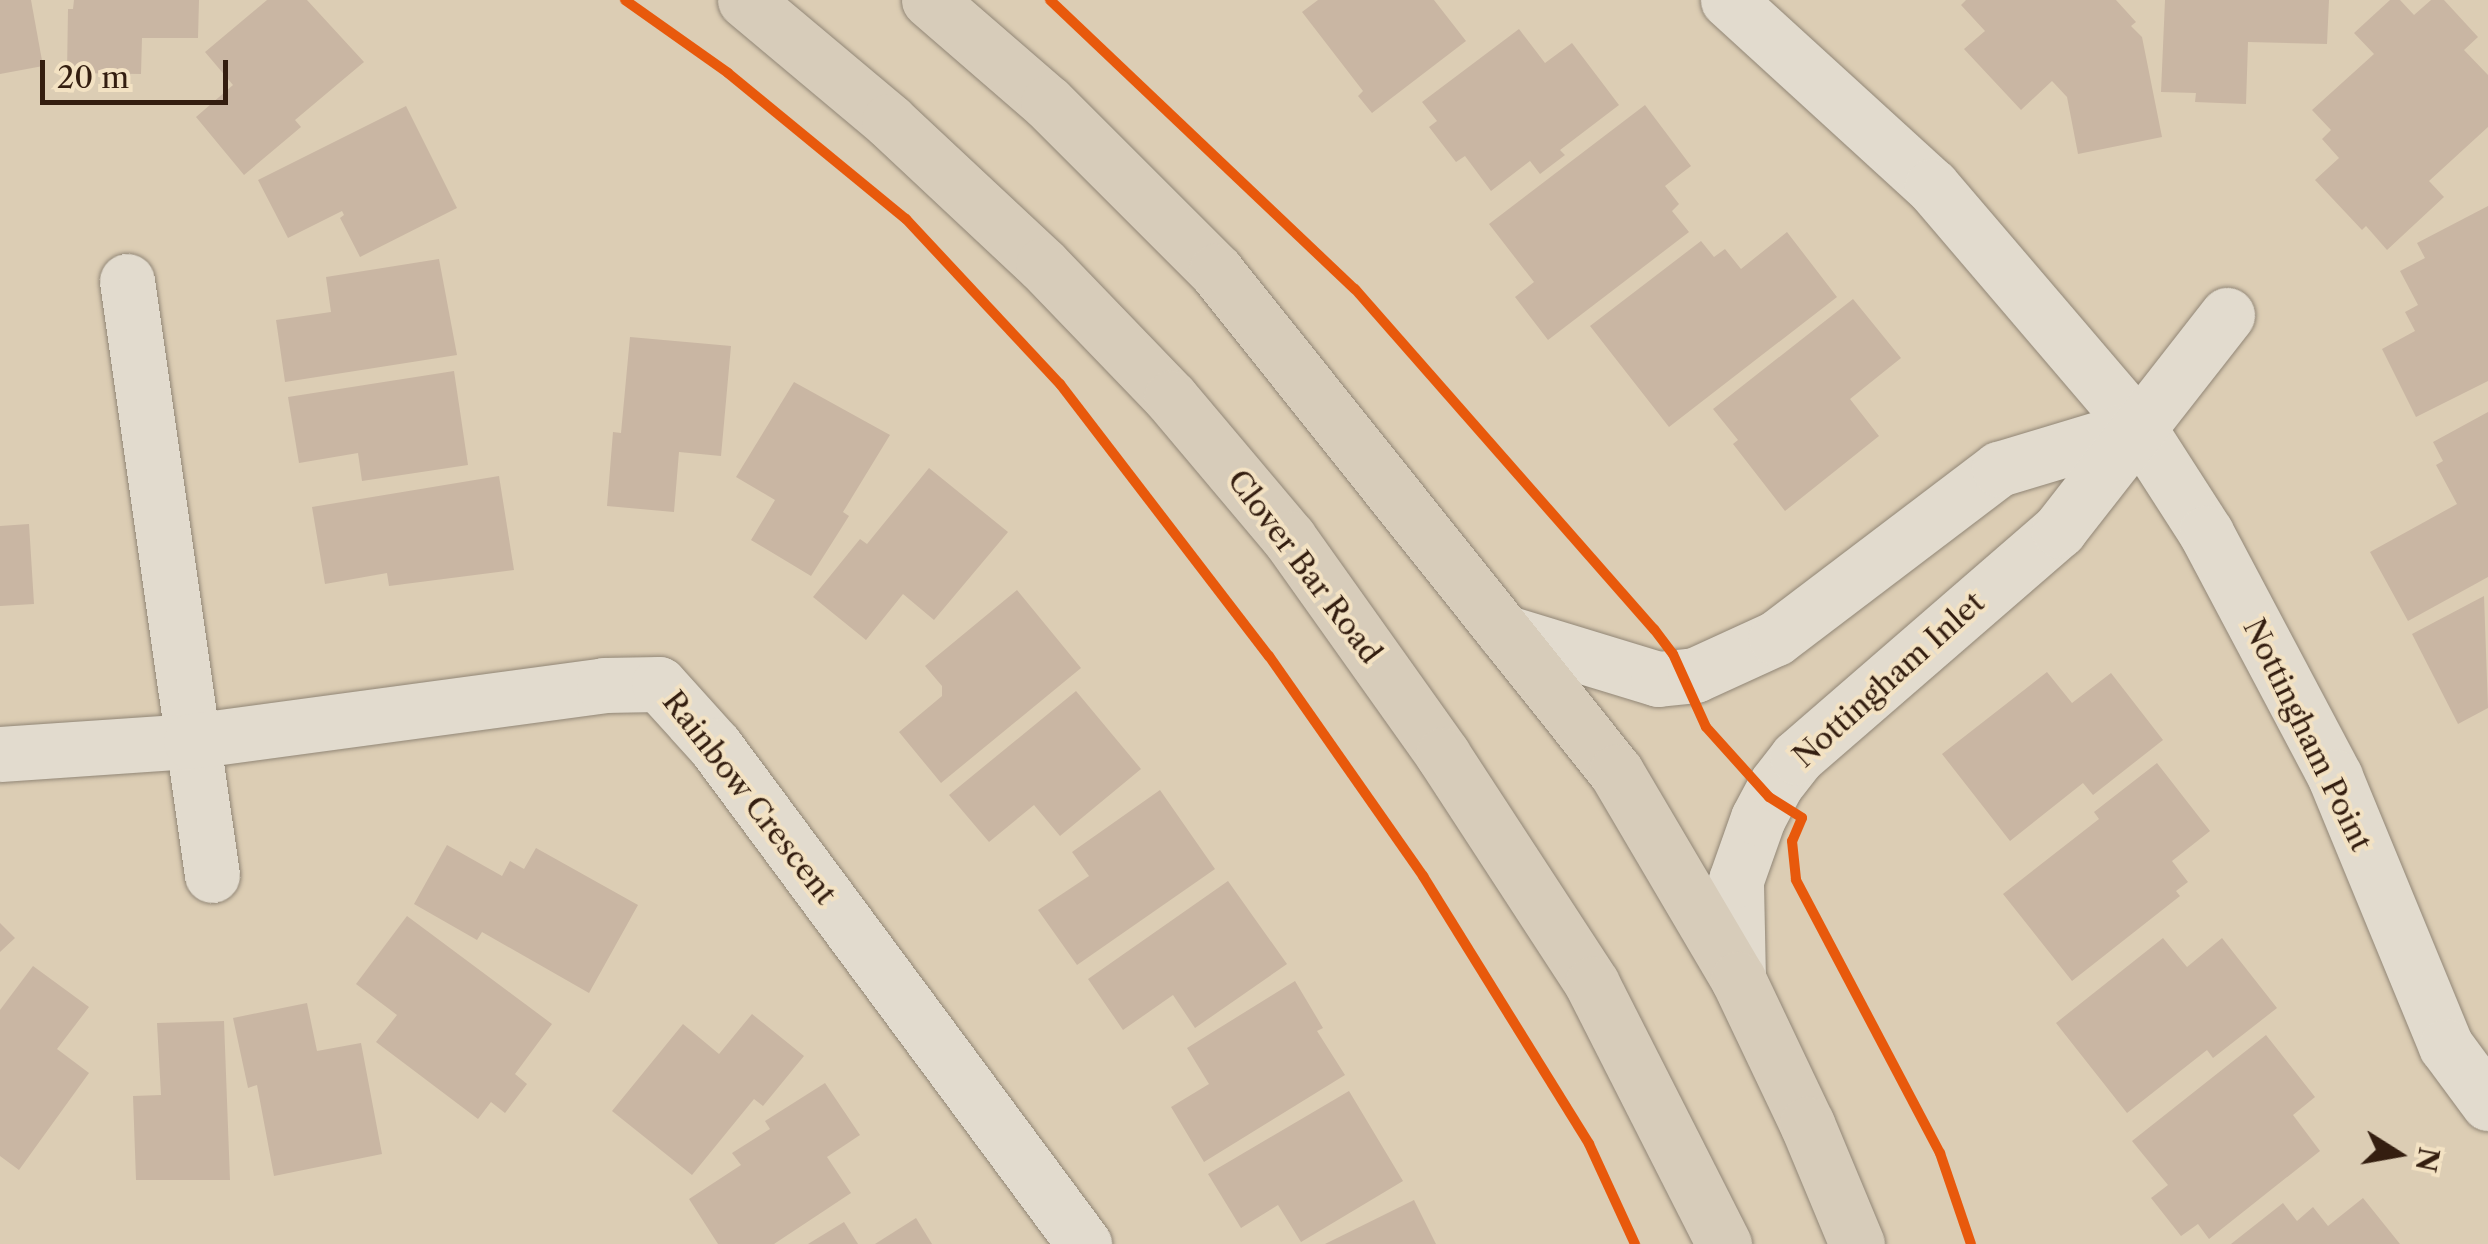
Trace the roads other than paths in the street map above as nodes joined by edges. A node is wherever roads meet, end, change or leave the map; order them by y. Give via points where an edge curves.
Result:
1 (744, 0) edge
2 (929, 0) edge
3 (1728, 0) edge
4 (127, 282) dead end
5 (2227, 315) dead end
6 (2138, 427) junction
7 (1504, 632) junction
8 (191, 740) junction
9 (0, 754) edge
10 (212, 875) dead end
11 (1738, 979) junction
12 (2488, 1103) edge
13 (1084, 1244) edge
14 (1724, 1244) edge
15 (1857, 1244) edge

1 - 14 main road, Clover Bar Road via 889,121 1043,265 1171,398 1289,538 1443,755 1592,984
2 - 7 main road via 1048,103 1216,270
3 - 6 street via 1932,186
4 - 8 street
5 - 6 street, Nottingham Inlet
6 - 7 street via 1999,469 1776,638 1695,675 1658,679
6 - 11 street, Nottingham Inlet via 2059,530 1798,757 1776,784 1736,880
6 - 12 street, Nottingham Point via 2206,533 2335,777 2446,1046
7 - 11 main road via 1616,772
8 - 9 street, Rainbow Crescent
8 - 10 street
8 - 13 street, Rainbow Crescent via 604,684 659,684 715,746
11 - 15 main road

